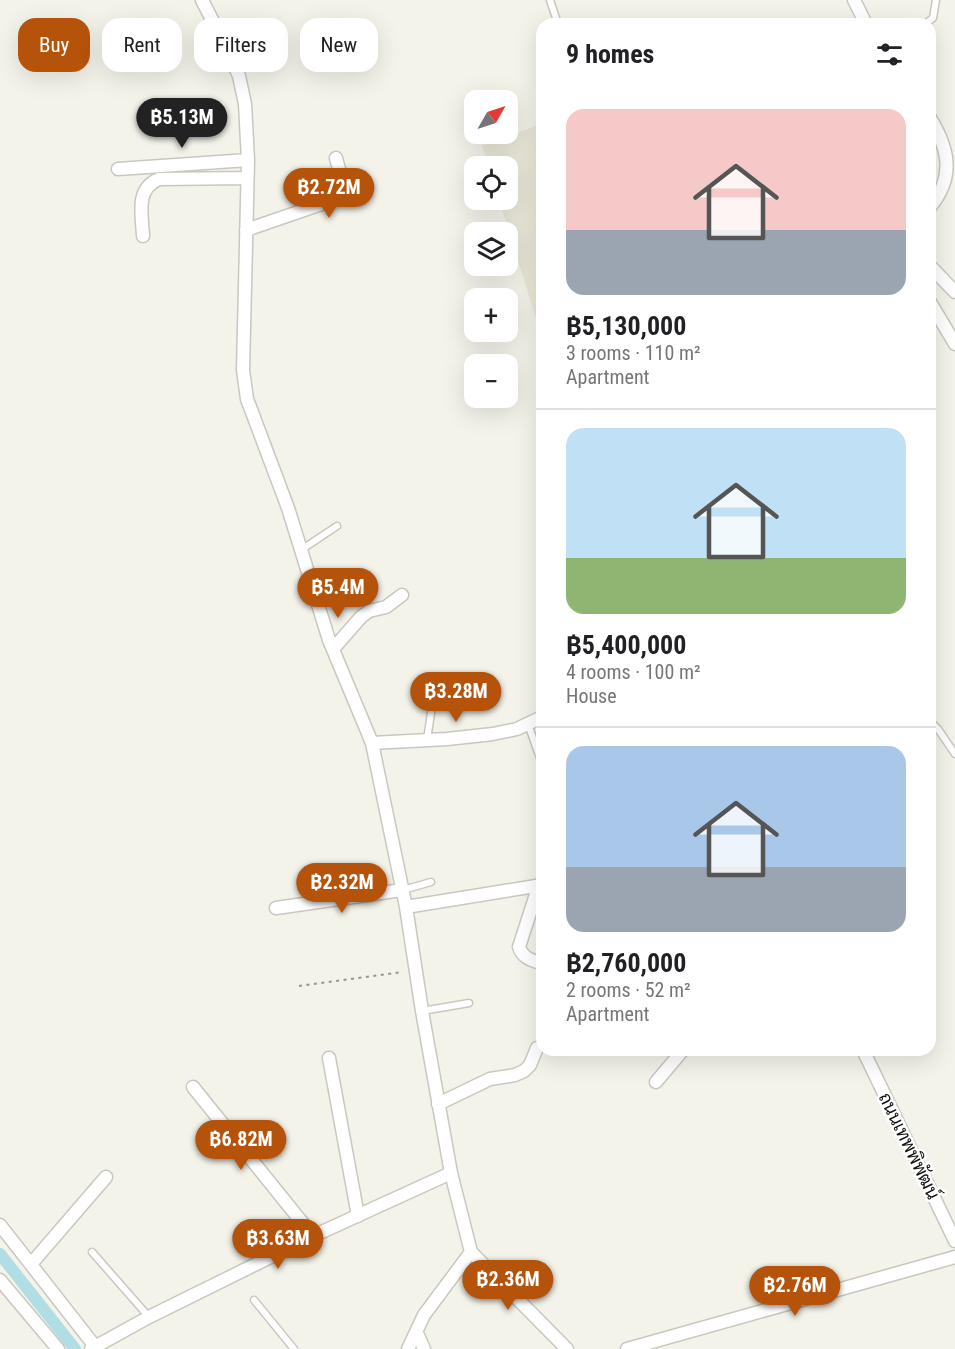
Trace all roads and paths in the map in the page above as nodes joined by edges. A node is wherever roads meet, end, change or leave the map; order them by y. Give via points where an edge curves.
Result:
1 (202, 0) edge
2 (550, 0) edge
3 (854, 0) edge
4 (936, 0) edge
5 (556, 18) edge
6 (863, 18) edge
7 (933, 18) edge
8 (936, 128) edge
9 (336, 158) dead end
10 (248, 160) junction
11 (118, 169) dead end
12 (247, 178) junction
13 (936, 200) edge
14 (246, 230) junction
15 (143, 236) dead end
16 (936, 272) edge
17 (955, 292) edge
18 (936, 312) edge
19 (955, 344) edge
20 (337, 525) dead end
21 (301, 550) junction
22 (402, 595) dead end
23 (333, 649) junction
24 (432, 706) dead end
25 (536, 720) edge
26 (528, 723) junction
27 (936, 727) edge
28 (428, 740) junction
29 (372, 743) junction
30 (536, 746) edge
31 (955, 754) edge
32 (431, 882) dead end
33 (536, 886) edge
34 (402, 890) junction
35 (536, 897) edge
36 (406, 907) junction
37 (276, 908) dead end
38 (536, 962) edge
39 (416, 970) junction
40 (299, 986) dead end
41 (470, 1003) dead end
42 (422, 1011) junction
43 (536, 1050) edge
44 (678, 1056) edge
45 (866, 1056) edge
46 (329, 1058) dead end
47 (656, 1083) dead end
48 (194, 1087) dead end
49 (438, 1104) junction
50 (451, 1173) junction
51 (106, 1177) dead end
52 (358, 1216) junction
53 (0, 1225) edge
54 (313, 1236) junction
55 (955, 1241) edge
56 (92, 1252) dead end
57 (471, 1252) junction
58 (955, 1257) edge
59 (31, 1264) junction
60 (0, 1280) edge
61 (254, 1300) dead end
62 (149, 1317) junction
63 (417, 1333) junction
64 (94, 1348) edge
65 (58, 1349) edge
66 (294, 1349) edge
67 (408, 1349) edge
68 (424, 1349) edge
69 (567, 1349) edge
70 (627, 1349) edge

1 - 10 street via 238,76 245,104
2 - 5 lane
3 - 6 street
4 - 7 lane
8 - 13 street via 948,158
9 - 14 street via 345,191 342,197
10 - 11 street
10 - 12 street
12 - 14 street
12 - 15 street via 159,179 151,183 141,202
14 - 21 street via 243,370 247,399
16 - 17 street
18 - 19 street
20 - 21 lane
21 - 23 street
22 - 23 street via 386,607 361,617
23 - 29 street
24 - 28 lane
25 - 26 street
26 - 28 street via 493,734
26 - 30 lane
27 - 31 lane
28 - 29 street
29 - 34 street
32 - 34 lane
33 - 36 street
34 - 36 street
34 - 37 street
35 - 38 street via 519,947 521,953
36 - 39 street
39 - 40 path
39 - 42 street
41 - 42 lane
42 - 49 street
43 - 49 street via 524,1071 490,1079
44 - 47 street
45 - 55 street, ถนนเทพพิพัฒน์
46 - 52 street
48 - 54 street
49 - 50 street
50 - 52 street
50 - 57 street
51 - 59 street
52 - 54 street
53 - 59 street
54 - 62 street
56 - 62 lane
57 - 63 street via 424,1314
57 - 69 street
58 - 70 street
59 - 64 street
60 - 65 street
61 - 66 lane
62 - 64 street
63 - 67 street
63 - 68 street

